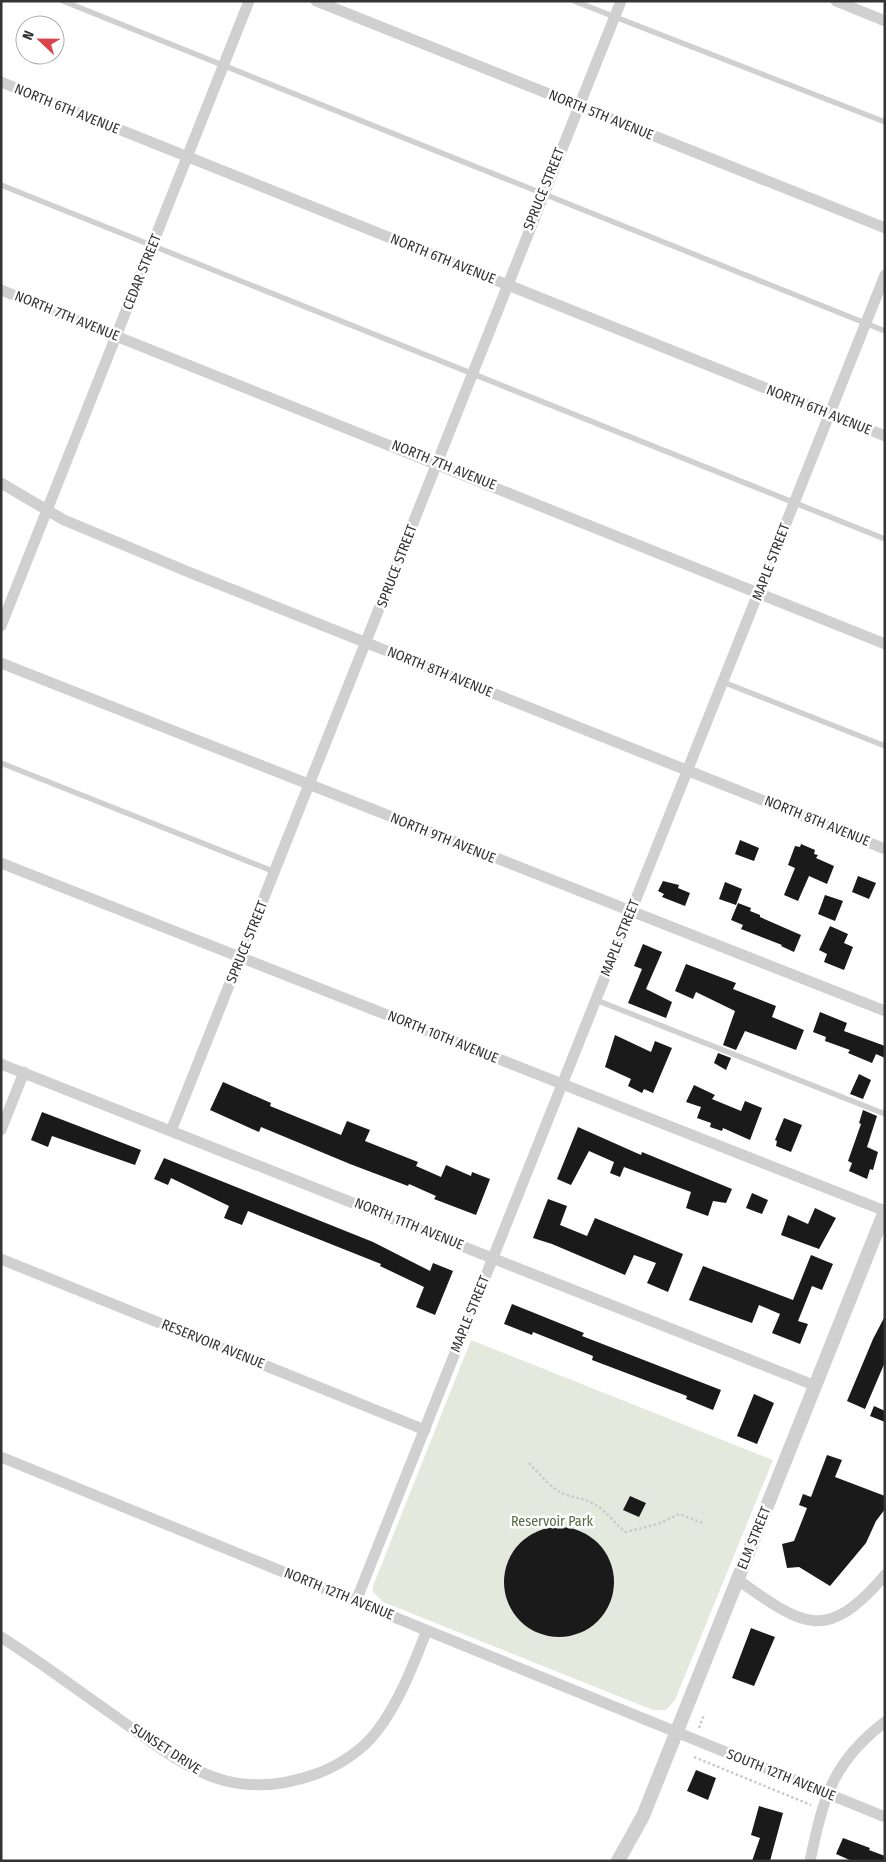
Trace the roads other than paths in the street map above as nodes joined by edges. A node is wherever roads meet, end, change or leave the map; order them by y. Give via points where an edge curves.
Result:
1 (63, 1) edge
2 (249, 1) edge
3 (316, 1) edge
4 (574, 1) edge
5 (621, 1) edge
6 (836, 1) edge
7 (614, 17) junction
8 (885, 21) edge
9 (223, 66) junction
10 (1, 82) edge
11 (578, 106) junction
12 (885, 122) edge
13 (187, 156) junction
14 (1, 185) edge
15 (542, 194) junction
16 (885, 228) edge
17 (152, 247) junction
18 (885, 275) edge
19 (507, 284) junction
20 (1, 290) edge
21 (866, 323) junction
22 (885, 331) edge
23 (116, 335) junction
24 (472, 374) junction
25 (829, 414) junction
26 (885, 436) edge
27 (437, 463) junction
28 (1, 482) edge
29 (794, 503) junction
30 (47, 510) junction
31 (885, 539) edge
32 (759, 594) junction
33 (1, 626) edge
34 (367, 643) junction
35 (885, 644) edge
36 (1, 663) edge
37 (723, 682) junction
38 (885, 746) edge
39 (1, 763) edge
40 (688, 770) junction
41 (310, 785) junction
42 (885, 849) edge
43 (1, 863) edge
44 (275, 872) junction
45 (630, 912) junction
46 (241, 957) junction
47 (596, 1000) junction
48 (885, 1011) edge
49 (1, 1064) edge
50 (24, 1072) junction
51 (562, 1084) junction
52 (885, 1114) edge
53 (1, 1130) edge
54 (171, 1130) junction
55 (885, 1211) edge
56 (493, 1258) junction
57 (1, 1259) edge
58 (816, 1386) junction
59 (425, 1430) junction
60 (1, 1457) edge
61 (885, 1575) edge
62 (738, 1580) junction
63 (356, 1601) junction
64 (427, 1630) junction
65 (1, 1638) edge
66 (885, 1722) edge
67 (677, 1732) junction
68 (826, 1793) junction
69 (885, 1817) edge
70 (618, 1861) edge
71 (810, 1861) edge

1 - 9 lane
2 - 9 street, CEDAR STREET
3 - 11 street, NORTH 5TH AVENUE
4 - 7 lane
5 - 7 street, SPRUCE STREET
6 - 8 street
7 - 11 street, SPRUCE STREET
7 - 12 lane
9 - 13 street, CEDAR STREET
9 - 15 lane
10 - 13 street, NORTH 6TH AVENUE
11 - 15 street, SPRUCE STREET
11 - 16 street, NORTH 5TH AVENUE
13 - 17 street, CEDAR STREET
13 - 19 street, NORTH 6TH AVENUE
14 - 17 lane
15 - 19 street, SPRUCE STREET
15 - 21 lane
17 - 23 street, CEDAR STREET
17 - 24 lane
18 - 21 street, MAPLE STREET
19 - 24 street, SPRUCE STREET
19 - 25 street, NORTH 6TH AVENUE
20 - 23 street, NORTH 7TH AVENUE
21 - 22 lane
21 - 25 street, MAPLE STREET
23 - 27 street, NORTH 7TH AVENUE
23 - 30 street, CEDAR STREET
24 - 27 street, SPRUCE STREET
24 - 29 lane
25 - 26 street, NORTH 6TH AVENUE
25 - 29 street, MAPLE STREET
27 - 32 street, NORTH 7TH AVENUE
27 - 34 street, SPRUCE STREET
28 - 30 street, NORTH 8TH AVENUE
29 - 31 lane
29 - 32 street, MAPLE STREET
30 - 33 street, CEDAR STREET
30 - 34 street, NORTH 8TH AVENUE via 64,520
32 - 35 street, NORTH 7TH AVENUE
32 - 37 street, MAPLE STREET
34 - 40 street, NORTH 8TH AVENUE
34 - 41 street, SPRUCE STREET
36 - 41 street, NORTH 9TH AVENUE
37 - 38 lane
37 - 40 street, MAPLE STREET
39 - 44 lane
40 - 42 street, NORTH 8TH AVENUE
40 - 45 street, MAPLE STREET
41 - 44 street, SPRUCE STREET
41 - 45 street, NORTH 9TH AVENUE
43 - 46 street, NORTH 10TH AVENUE
44 - 46 street, SPRUCE STREET
45 - 47 street, MAPLE STREET
45 - 48 street, NORTH 9TH AVENUE
46 - 51 street, NORTH 10TH AVENUE
46 - 54 street, SPRUCE STREET
47 - 51 street, MAPLE STREET
47 - 52 lane
49 - 50 street, NORTH 11TH AVENUE
50 - 53 street
50 - 54 street, NORTH 11TH AVENUE
51 - 55 street, NORTH 10TH AVENUE
51 - 56 street, MAPLE STREET
54 - 56 street, NORTH 11TH AVENUE
55 - 58 street, ELM STREET
56 - 58 street, NORTH 11TH AVENUE
56 - 59 street, MAPLE STREET
57 - 59 street, RESERVOIR AVENUE
58 - 62 street, ELM STREET
59 - 63 street, MAPLE STREET
60 - 63 street, NORTH 12TH AVENUE
61 - 62 street via 853,1608 836,1618 819,1621 793,1617
62 - 67 street, ELM STREET
63 - 64 street, NORTH 12TH AVENUE
64 - 65 street, SUNSET DRIVE via 393,1708 376,1733 329,1770 277,1785 255,1786 190,1769
64 - 67 street, NORTH 12TH AVENUE
66 - 68 street via 853,1750
67 - 68 street, SOUTH 12TH AVENUE
67 - 70 street, ELM STREET via 643,1816
68 - 69 street, SOUTH 12TH AVENUE
68 - 71 street

